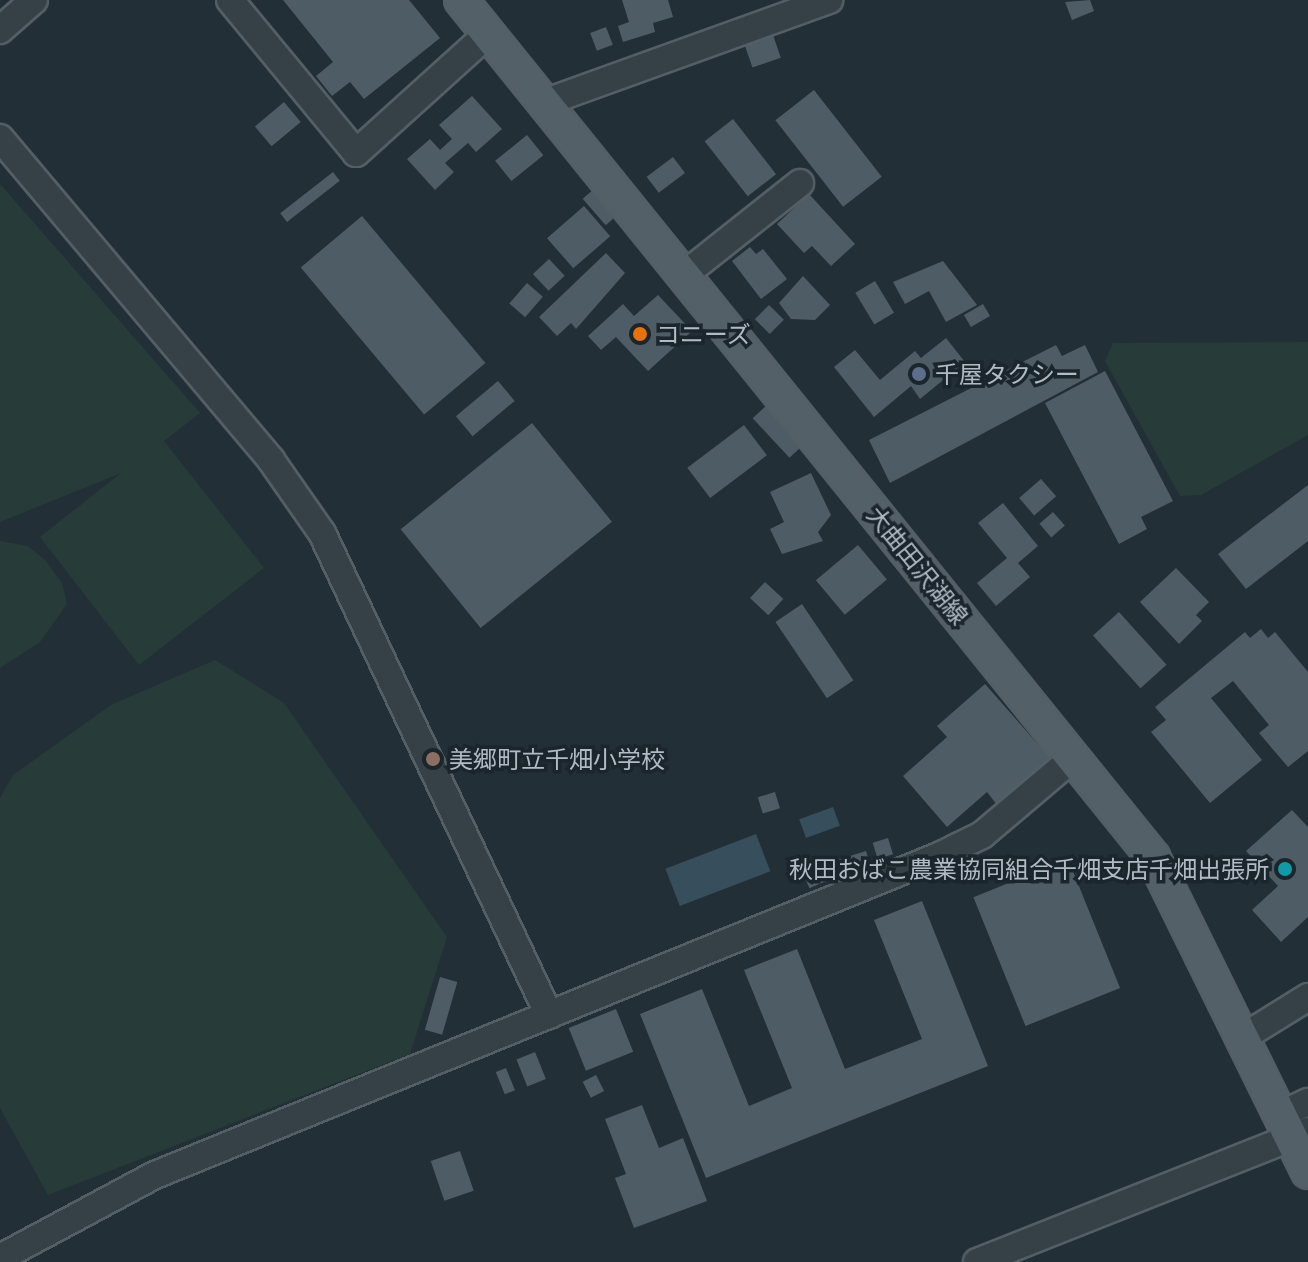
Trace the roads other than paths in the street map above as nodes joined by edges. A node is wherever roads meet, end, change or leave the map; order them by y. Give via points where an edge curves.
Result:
1 (34, 0) edge
2 (230, 0) edge
3 (461, 0) edge
4 (829, 0) edge
5 (0, 30) edge
6 (489, 33) junction
7 (546, 102) junction
8 (0, 138) edge
9 (800, 183) dead end
10 (684, 275) junction
11 (1073, 758) junction
12 (1308, 997) edge
13 (549, 1015) junction
14 (1242, 1038) junction
15 (1297, 1122) edge
16 (1308, 1172) edge
17 (0, 1258) edge
18 (977, 1262) edge

1 - 5 street
2 - 6 street via 356,153
3 - 6 main road, 大曲田沢湖線
4 - 7 street
6 - 7 main road, 大曲田沢湖線
7 - 10 main road, 大曲田沢湖線
8 - 13 street via 271,460 322,533
9 - 10 street
10 - 11 main road, 大曲田沢湖線
11 - 13 street via 982,835
11 - 14 main road, 大曲田沢湖線 via 1153,857
12 - 14 street
13 - 17 street via 155,1175
14 - 15 main road, 大曲田沢湖線
15 - 16 main road, 大曲田沢湖線
15 - 18 street

